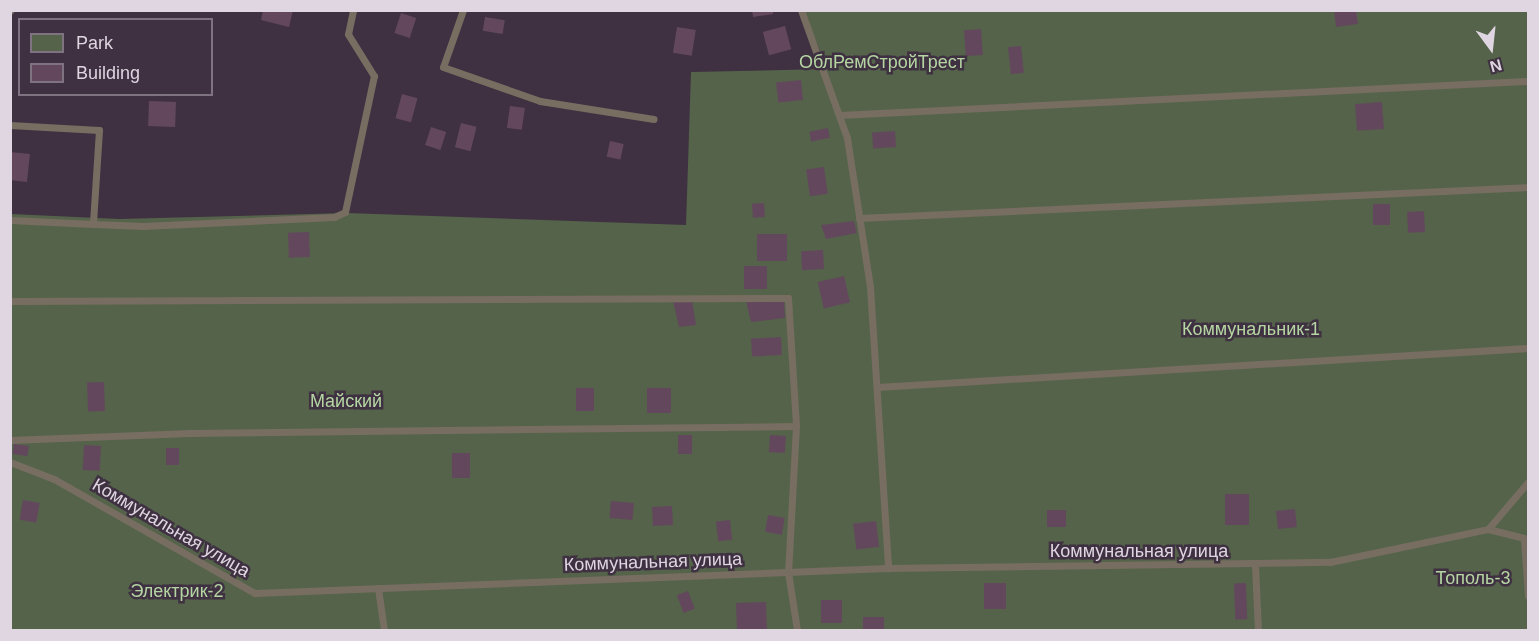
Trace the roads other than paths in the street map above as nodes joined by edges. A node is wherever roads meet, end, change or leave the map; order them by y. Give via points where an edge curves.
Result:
1 (353, 10) edge
2 (463, 10) edge
3 (801, 10) edge
4 (1528, 81) edge
5 (838, 115) junction
6 (654, 119) dead end
7 (10, 125) edge
8 (1528, 187) edge
9 (860, 218) junction
10 (10, 220) edge
11 (93, 224) junction
12 (10, 301) edge
13 (1528, 348) edge
14 (877, 387) junction
15 (796, 426) junction
16 (10, 440) edge
17 (10, 462) edge
18 (1528, 482) edge
19 (1488, 529) junction
20 (1526, 539) edge
21 (1255, 565) junction
22 (888, 568) junction
23 (788, 572) junction
24 (378, 588) junction
25 (1528, 596) edge
26 (384, 630) edge
27 (797, 630) edge
28 (1258, 630) edge

1 - 11 lane via 348,34 374,76 345,212 334,217 143,226
2 - 6 lane via 443,67 540,101
3 - 5 lane
4 - 5 lane
5 - 9 lane
7 - 11 lane via 99,130
8 - 9 lane
9 - 14 lane via 870,287
10 - 11 lane
12 - 15 lane via 788,298
13 - 14 lane
14 - 22 lane
15 - 16 lane
15 - 23 lane
17 - 24 lane, Коммунальная улица via 54,479 255,593
18 - 19 lane
19 - 20 lane
19 - 21 lane, Коммунальная улица via 1330,562
20 - 25 lane
21 - 22 lane, Коммунальная улица
21 - 28 lane
22 - 23 lane, Коммунальная улица
23 - 24 lane, Коммунальная улица
23 - 27 lane
24 - 26 lane

